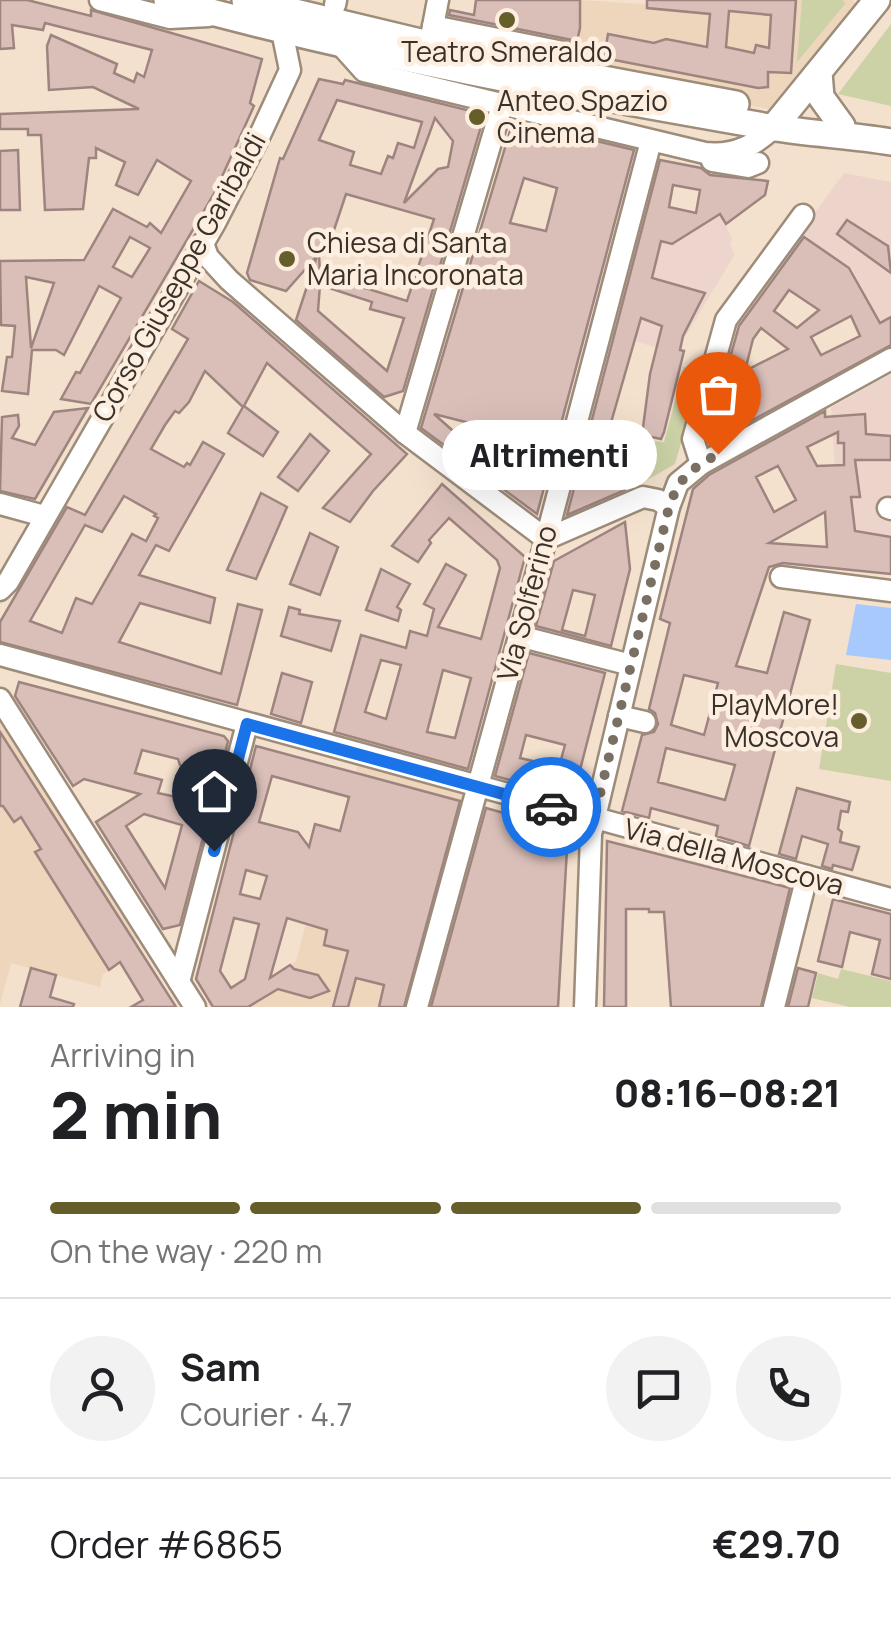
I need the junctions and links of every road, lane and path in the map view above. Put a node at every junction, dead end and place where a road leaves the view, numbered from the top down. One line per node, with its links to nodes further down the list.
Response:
1 (100, 0): 6 (street)
2 (167, 0): 6 (main road)
3 (246, 0): 8 (main road)
4 (438, 0): 8 (street)
5 (865, 5): 12 (main road)
6 (221, 15): 7 (main road)
7 (282, 31): 9 (main road); 22 (street, Corso Giuseppe Garibaldi)
8 (431, 35): 10 (street); 11 (main road)
9 (338, 42): 11 (main road); 14 (street)
10 (573, 54)
11 (462, 61): 13 (main road); 15 (main road)
12 (819, 73): 15 (main road); 16 (main road)
13 (638, 104): 15 (main road); 19 (street)
14 (502, 105): 17 (street); 24 (street)
15 (778, 121): 16 (main road); 19 (street)
16 (852, 131): 18 (main road)
17 (651, 141): 19 (street); 20 (street); 29 (street, Via Solferino)
18 (891, 142)
19 (684, 148)
20 (758, 163)
21 (803, 215): 25 (street)
22 (204, 243): 24 (street); 28 (street, Corso Giuseppe Garibaldi)
23 (891, 359): 25 (street)
24 (405, 433): 29 (street)
25 (701, 464): 27 (street)
26 (0, 504): 28 (street)
27 (669, 507): 29 (street); 35 (street)
28 (44, 516): 31 (street, Corso Giuseppe Garibaldi)
29 (546, 538): 33 (street, Via Solferino)
30 (781, 577): 32 (street)
31 (0, 590)
32 (891, 591)
33 (519, 636): 35 (street); 40 (street, Via Solferino)
34 (0, 655): 39 (street, Via della Moscova)
35 (631, 665): 37 (street)
36 (0, 700): 44 (street)
37 (618, 716): 38 (street); 41 (street)
38 (646, 722)
39 (247, 724): 40 (street, Via della Moscova); 44 (street)
40 (478, 787): 41 (street, Via della Moscova); 46 (street, Via Solferino)
41 (594, 819): 42 (street, Via della Moscova); 47 (street)
42 (806, 876): 43 (street, Via della Moscova); 48 (street)
43 (891, 899)
44 (179, 982): 45 (street)
45 (195, 1007)
46 (417, 1007)
47 (585, 1007)
48 (774, 1007)

